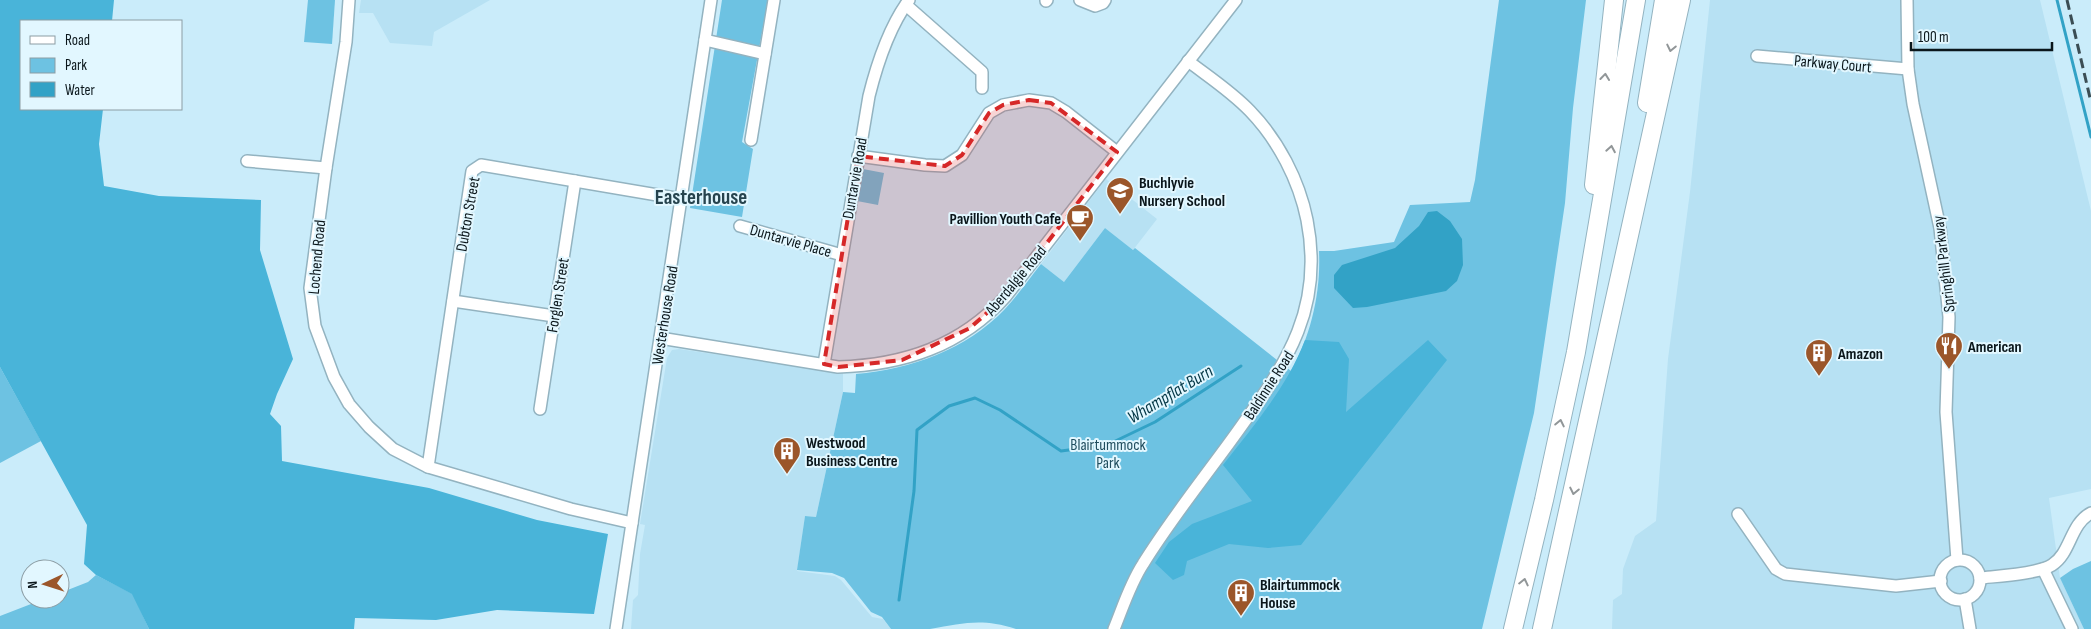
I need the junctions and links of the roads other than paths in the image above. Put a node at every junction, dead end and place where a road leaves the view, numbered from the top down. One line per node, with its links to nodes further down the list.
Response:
1 (349, 0): 23 (street, Lochend Road)
2 (711, 0): 13 (street, Westerhouse Road)
3 (774, 0): 14 (street)
4 (1080, 0): 5 (street)
5 (1105, 0)
6 (1236, 0): 16 (street, Aberdalgie Road)
7 (1614, 0): 31 (highway, one-way to 7)
8 (1636, 0): 31 (highway, one-way to 8)
9 (1664, 0): 32 (highway)
10 (1681, 0): 32 (highway, one-way to 32)
11 (1907, 0): 17 (street, Springhill Parkway)
12 (908, 2): 18 (street); 21 (street, Duntarvie Road)
13 (705, 40): 14 (street); 25 (street, Westerhouse Road)
14 (765, 54): 19 (street)
15 (1757, 56): 17 (street, Parkway Court)
16 (1188, 61): 20 (street, Aberdalgie Road); 45 (street, Baldinnie Road)
17 (1908, 69): 39 (street, Springhill Parkway)
18 (982, 88)
19 (751, 140)
20 (1117, 152): 21 (street); 33 (street, Aberdalgie Road)
21 (858, 156): 27 (street, Duntarvie Road)
22 (247, 161): 23 (street)
23 (326, 168): 35 (street, Lochend Road)
24 (575, 181): 25 (street, Dubton Street); 28 (street, Dubton Street); 29 (street, Forglen Street)
25 (681, 199): 30 (street, Westerhouse Road)
26 (740, 226): 27 (street, Duntarvie Place)
27 (842, 255): 33 (street, Duntarvie Road)
28 (453, 301): 29 (street); 35 (street, Dubton Street)
29 (554, 316): 34 (street, Forglen Street)
30 (660, 338): 33 (street, Aberdalgie Road); 38 (street, Westerhouse Road)
31 (1576, 352): 46 (highway, one-way to 31)
32 (1602, 358): 47 (highway, one-way to 47)
33 (824, 364)
34 (540, 409)
35 (428, 467): 38 (street, Lochend Road)
36 (2091, 513): 40 (street)
37 (1738, 514): 42 (street)
38 (632, 523): 44 (street, Westerhouse Road)
39 (1957, 560): 41 (street); 42 (street)
40 (2043, 569): 41 (street); 49 (street)
41 (1980, 578): 43 (street)
42 (1941, 582): 43 (street)
43 (1965, 599): 48 (street)
44 (616, 629)
45 (1114, 629)
46 (1513, 629)
47 (1542, 629)
48 (1970, 629)
49 (2072, 629)

